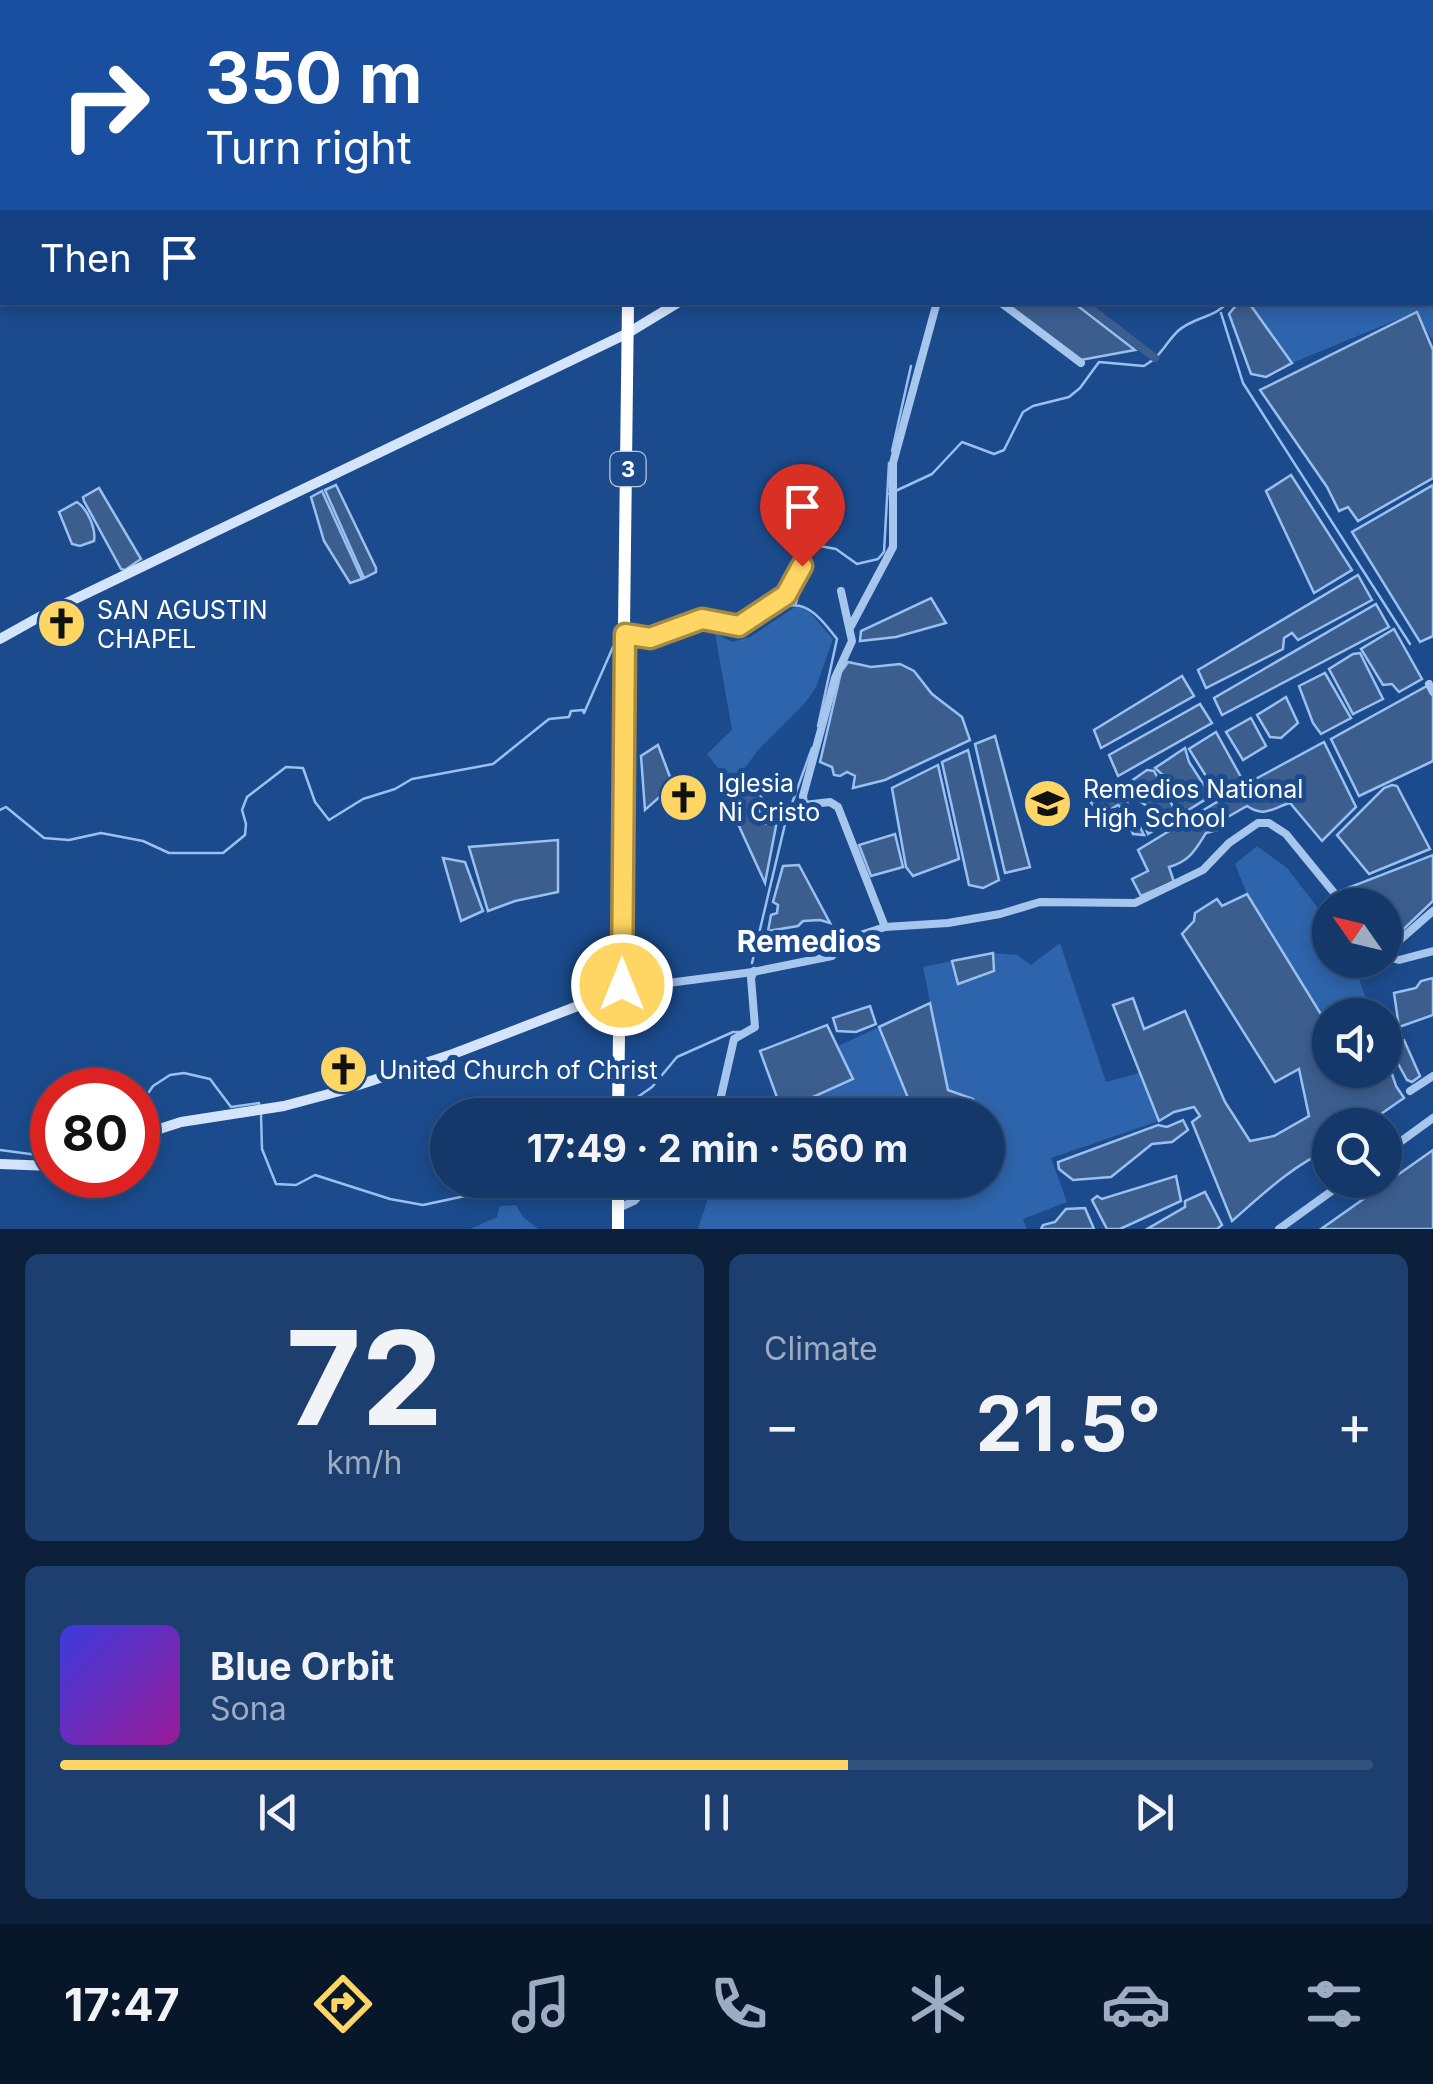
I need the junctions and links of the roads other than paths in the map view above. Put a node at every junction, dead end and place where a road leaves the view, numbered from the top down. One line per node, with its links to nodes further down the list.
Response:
1 (628, 305): 5 (highway, 3)
2 (674, 305): 5 (street)
3 (937, 305): 9 (street)
4 (1004, 305): 6 (street)
5 (628, 333): 10 (highway, 3); 11 (street)
6 (1081, 363)
7 (806, 541): 10 (street)
8 (841, 590): 9 (street)
9 (850, 626): 14 (street)
10 (625, 634): 19 (highway, 3)
11 (0, 638)
12 (1330, 888): 14 (street)
13 (1433, 911): 15 (street)
14 (885, 927): 18 (street)
15 (1402, 939)
16 (1433, 951): 17 (street)
17 (1402, 959)
18 (754, 971): 19 (street); 23 (street)
19 (622, 989): 22 (highway, 3); 25 (street)
20 (1433, 1076): 21 (street)
21 (1410, 1091)
22 (618, 1098)
23 (721, 1098)
24 (1433, 1118): 26 (street)
25 (160, 1129)
26 (1402, 1141)
27 (0, 1164): 28 (street)
28 (30, 1165)
29 (618, 1198): 32 (highway)
30 (637, 1198): 32 (street)
31 (1322, 1198): 34 (street)
32 (618, 1209): 33 (highway)
33 (618, 1229)
34 (1280, 1229)

